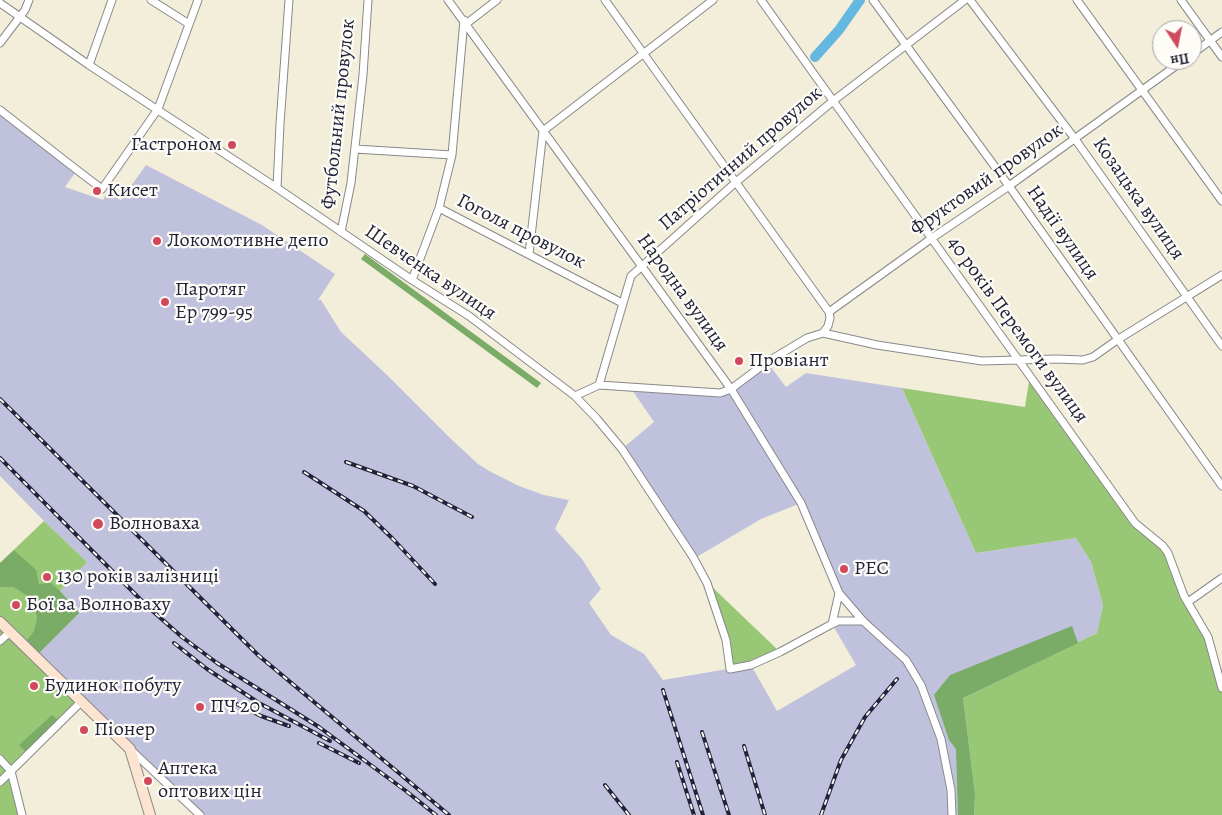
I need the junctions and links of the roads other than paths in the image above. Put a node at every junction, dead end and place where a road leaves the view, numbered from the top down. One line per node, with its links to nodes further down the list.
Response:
1 (29, 0): 18 (street)
2 (112, 0): 28 (street)
3 (151, 0): 20 (street)
4 (198, 0): 20 (street)
5 (289, 0): 40 (street)
6 (368, 0): 36 (street, Футбольний провулок)
7 (448, 0): 19 (street, Народна вулиця)
8 (497, 0): 19 (street)
9 (605, 0): 26 (street)
10 (713, 0): 26 (street)
11 (761, 0): 31 (street, 40 років Перемоги вулиця)
12 (873, 0): 24 (street, Надії вулиця)
13 (965, 0): 24 (street, Патріотичний провулок)
14 (970, 0): 35 (street, Козацька вулиця)
15 (1077, 0): 30 (street)
16 (1181, 0): 22 (street)
17 (0, 3): 18 (street, Шевченка вулиця)
18 (20, 16): 23 (street); 28 (street, Шевченка вулиця)
19 (465, 22): 34 (street, Народна вулиця); 37 (street, Гоголя провулок)
20 (189, 24): 32 (street)
21 (1222, 32): 22 (street)
22 (1210, 41): 25 (street); 27 (street)
23 (0, 42)
24 (906, 47): 31 (street, Патріотичний провулок); 39 (street, Надії вулиця)
25 (1202, 47)
26 (643, 53): 34 (street); 38 (street)
27 (1222, 57)
28 (89, 65): 32 (street, Шевченка вулиця)
29 (1170, 70): 30 (street, Фруктовий провулок)
30 (1142, 90): 35 (street, Фруктовий провулок); 41 (street)
31 (833, 101): 38 (street, Патріотичний провулок); 44 (street, 40 років Перемоги вулиця)
32 (158, 109): 33 (street); 40 (street, Шевченка вулиця)
33 (0, 110)
34 (543, 131): 45 (street); 46 (street, Народна вулиця)
35 (1075, 138): 39 (street, Фруктовий провулок); 49 (street, Козацька вулиця)
36 (355, 149): 37 (street); 43 (street, Футбольний провулок)
37 (452, 155): 42 (street, Гоголя провулок)
38 (735, 183): 46 (street, Патріотичний провулок); 51 (street)
39 (1009, 186): 44 (street, Фруктовий провулок); 53 (street, Надії вулиця)
40 (277, 188): 43 (street, Шевченка вулиця)
41 (1222, 202)
42 (439, 208): 45 (street, Гоголя провулок); 48 (street)
43 (341, 232): 48 (street, Шевченка вулиця)
44 (932, 238): 51 (street, Фруктовий провулок); 55 (street, 40 років Перемоги вулиця)
45 (529, 254): 50 (street, Гоголя провулок)
46 (642, 266): 50 (street, Патріотичний провулок); 57 (street, Народна вулиця)
47 (1222, 276): 49 (street)
48 (412, 280): 58 (street, Шевченка вулиця)
49 (1187, 297): 53 (street); 54 (street, Козацька вулиця)
50 (622, 303): 56 (street, Патріотичний провулок)
51 (829, 312): 52 (street)
52 (823, 333): 55 (street); 57 (street)
53 (1117, 340): 55 (street); 59 (street, Надії вулиця)
54 (1222, 346)
55 (1020, 361): 62 (street, 40 років Перемоги вулиця)
56 (599, 385): 57 (street); 58 (street)
57 (731, 388): 61 (street, Народна вулиця)
58 (575, 396): 65 (street, Шевченка вулиця)
59 (1222, 486)
60 (1222, 578): 62 (street)
61 (840, 593): 63 (street, Народна вулиця); 65 (street)
62 (1188, 602): 68 (street, 40 років Перемоги вулиця)
63 (863, 621): 65 (street); 77 (street, Народна вулиця)
64 (0, 622): 66 (main road)
65 (832, 624)
66 (10, 632): 67 (street); 69 (main road)
67 (0, 641)
68 (1222, 688)
69 (81, 702): 70 (main road); 72 (street)
70 (130, 750): 75 (main road); 76 (street)
71 (0, 759): 72 (street)
72 (11, 771): 73 (street); 74 (street)
73 (0, 782)
74 (22, 815)
75 (150, 815)
76 (200, 815)
77 (952, 815)

